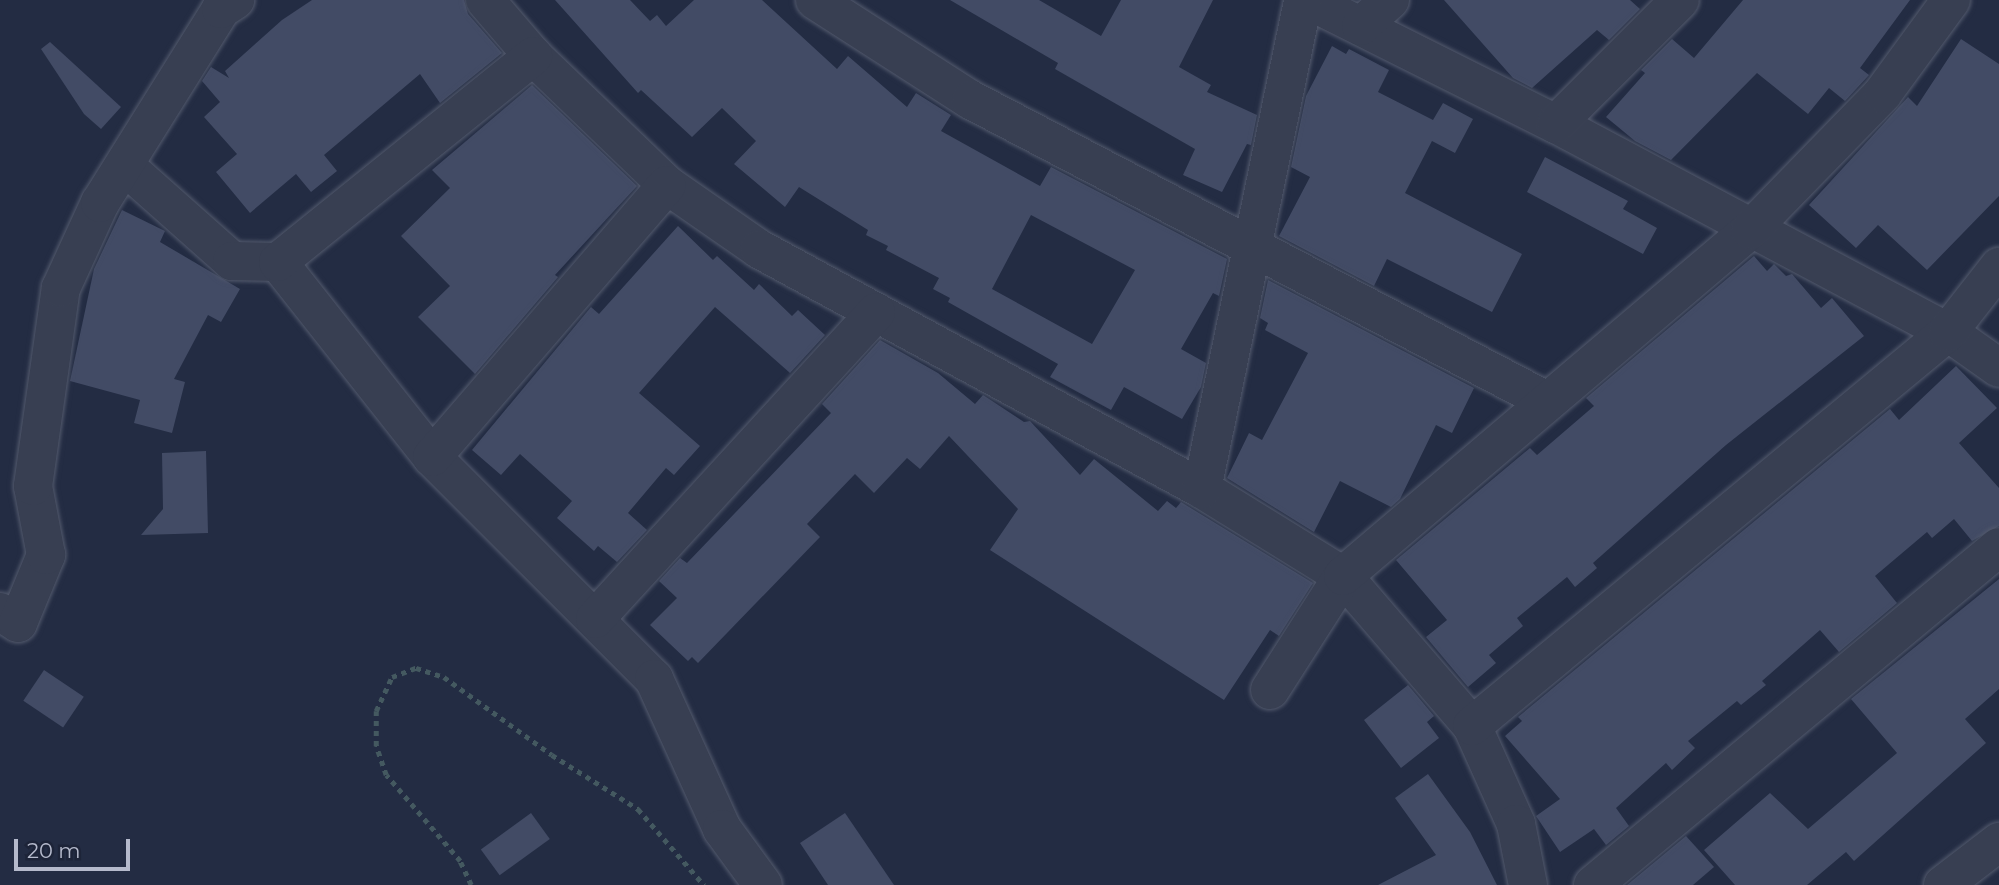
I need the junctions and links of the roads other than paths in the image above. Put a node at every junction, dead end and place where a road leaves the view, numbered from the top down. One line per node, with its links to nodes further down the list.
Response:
1 (234, 0): 11 (street)
2 (485, 0): 9 (street)
3 (815, 0): 14 (street)
4 (1306, 0): 8 (street); 14 (street)
5 (1390, 0): 8 (street)
6 (1680, 0): 10 (street)
7 (1951, 0): 13 (street)
8 (1361, 26): 10 (street)
9 (533, 56): 12 (street); 15 (street)
10 (1556, 124): 13 (street)
11 (125, 166): 15 (street); 25 (street)
12 (667, 185): 17 (street); 21 (street)
13 (1750, 230): 18 (street); 20 (street)
14 (1251, 248): 20 (street); 22 (street)
15 (278, 262): 21 (street)
16 (1999, 267): 18 (street)
17 (876, 312): 22 (street); 26 (street)
18 (1948, 331): 19 (street); 28 (street)
19 (1999, 368)
20 (1547, 401): 24 (street)
21 (432, 457): 26 (street)
22 (1202, 489): 24 (street)
23 (1999, 547): 32 (street)
24 (1343, 576): 27 (street); 28 (street)
25 (0, 612)
26 (595, 620): 30 (street)
27 (1270, 690)
28 (1472, 726): 31 (street)
29 (1999, 842): 33 (street)
30 (763, 885)
31 (1528, 885)
32 (1593, 885)
33 (1943, 885)

